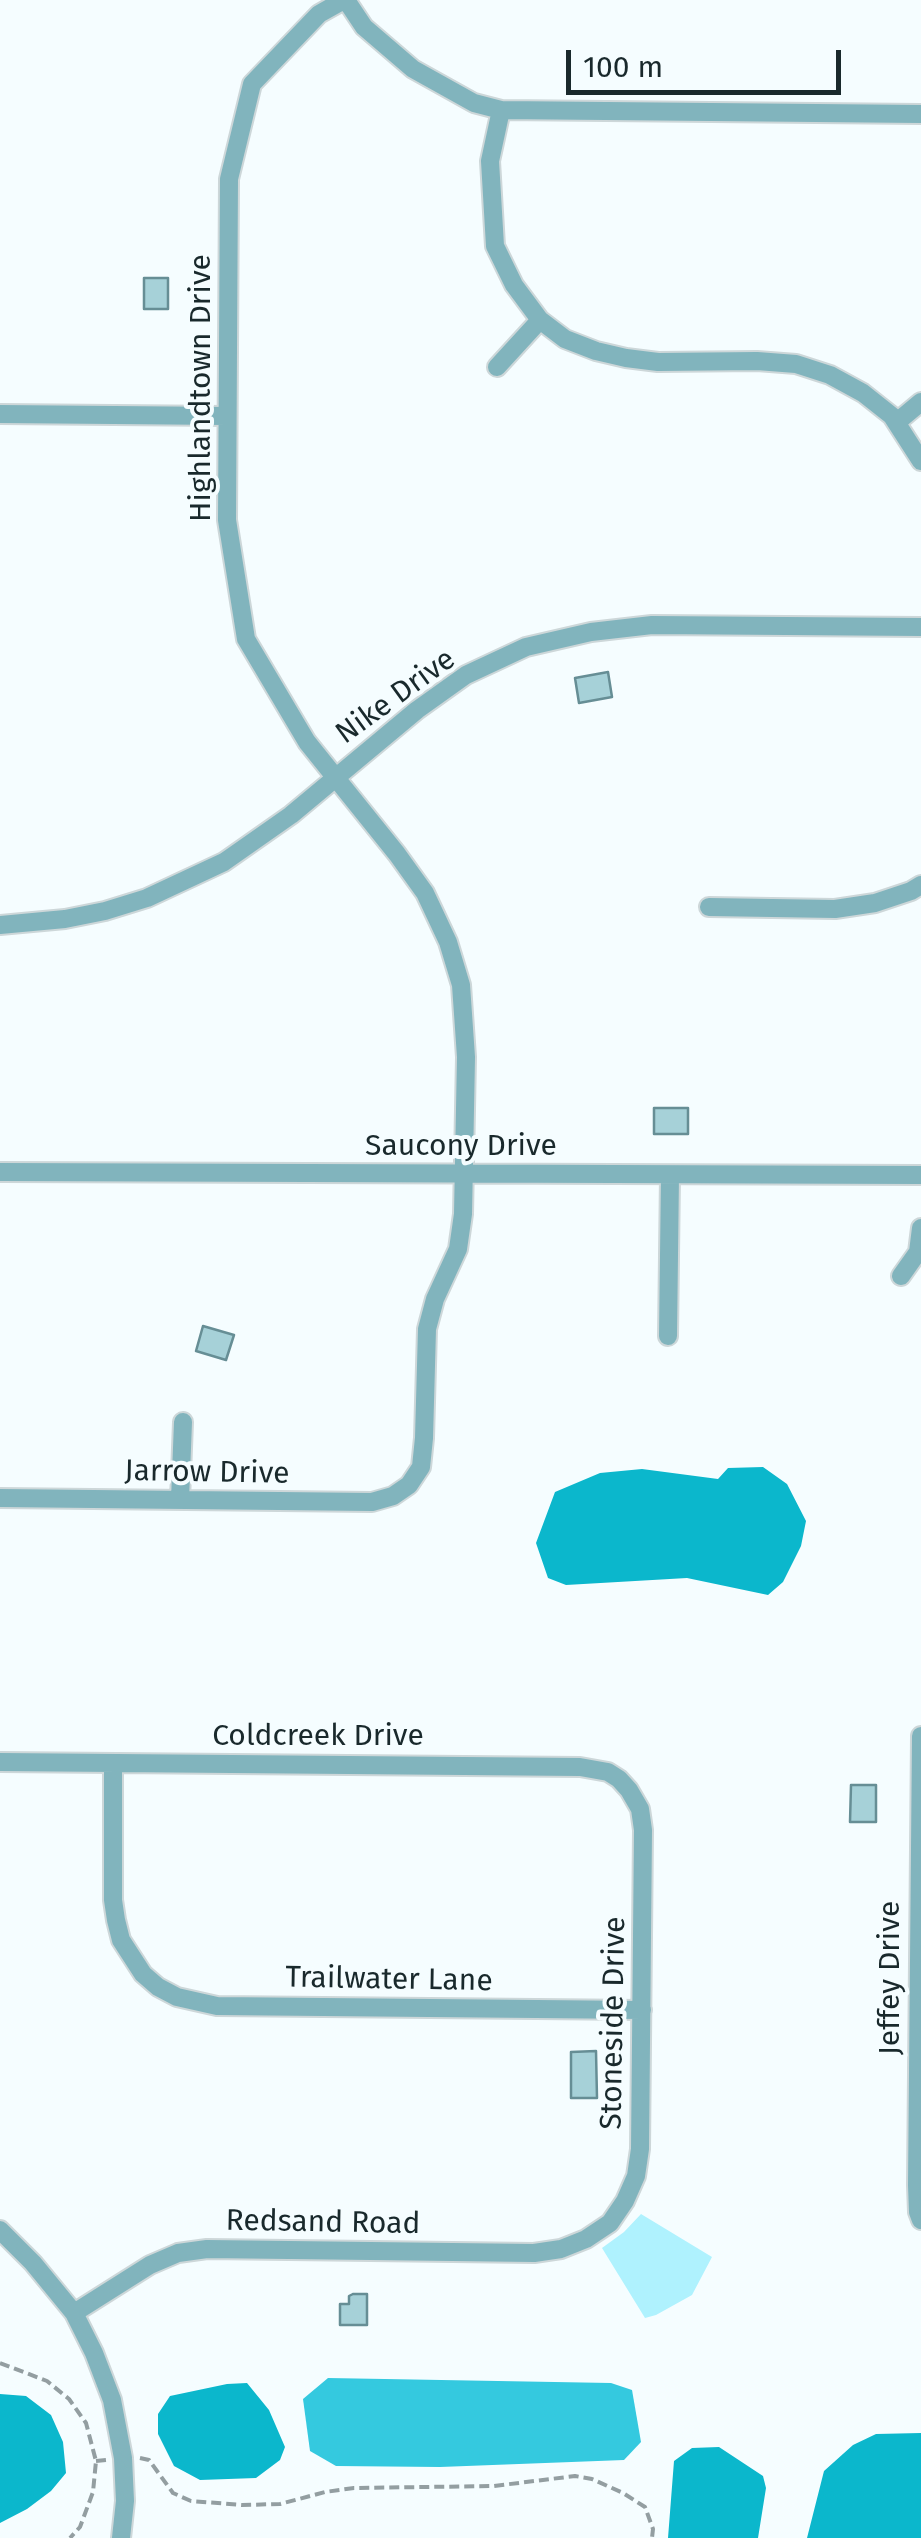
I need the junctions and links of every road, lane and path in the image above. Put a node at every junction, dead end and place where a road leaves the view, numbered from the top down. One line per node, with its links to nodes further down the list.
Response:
1 (345, 0): 2 (street); 8 (street, Highlandtown Drive)
2 (501, 110): 3 (street); 4 (street)
3 (921, 114)
4 (540, 320): 5 (street); 9 (street)
5 (497, 367)
6 (921, 402): 9 (street)
7 (0, 414): 8 (street)
8 (228, 416): 12 (street, Highlandtown Drive)
9 (897, 422): 10 (street)
10 (921, 461)
11 (921, 627): 12 (street, Nike Drive)
12 (335, 777): 15 (street, Nike Drive); 17 (street, Highlandtown Drive)
13 (921, 885): 14 (street)
14 (708, 908)
15 (0, 925)
16 (0, 1172): 17 (street, Saucony Drive)
17 (464, 1174): 18 (street, Saucony Drive); 24 (street, Highlandtown Drive)
18 (670, 1175): 19 (street, Saucony Drive); 22 (street)
19 (921, 1175)
20 (921, 1228): 21 (street)
21 (900, 1276)
22 (668, 1336)
23 (183, 1422): 26 (street)
24 (409, 1485): 26 (street, Jarrow Drive)
25 (0, 1498): 26 (street, Jarrow Drive)
26 (180, 1500)
27 (921, 1736): 32 (street, Jeffey Drive)
28 (0, 1762): 29 (street, Coldcreek Drive)
29 (114, 1763): 30 (street, Coldcreek Drive); 31 (street, Trailwater Lane)
30 (630, 1790): 31 (street, Stoneside Drive)
31 (642, 2010): 34 (street, Stoneside Drive)
32 (921, 2220)
33 (0, 2230): 35 (street)
34 (586, 2239): 35 (street, Redsand Road)
35 (74, 2314): 37 (street)
36 (0, 2363): 38 (path)
37 (123, 2458): 38 (path); 40 (street); 41 (path)
38 (96, 2460): 39 (path)
39 (70, 2538)
40 (120, 2538)
41 (652, 2538)

